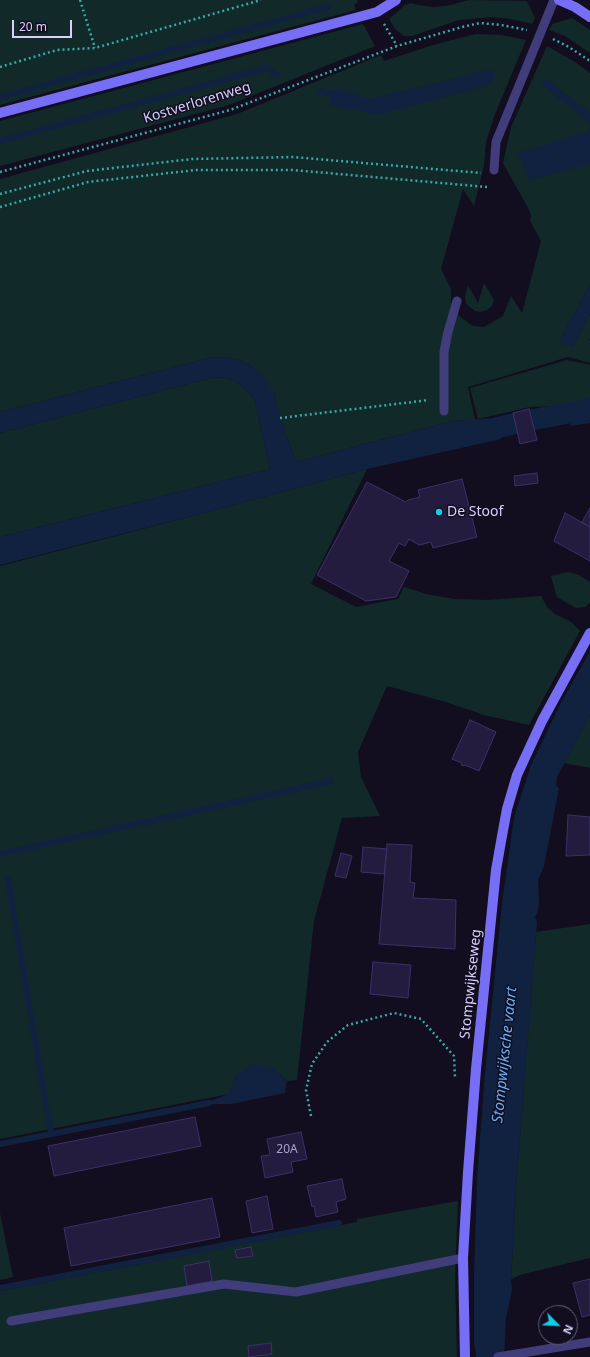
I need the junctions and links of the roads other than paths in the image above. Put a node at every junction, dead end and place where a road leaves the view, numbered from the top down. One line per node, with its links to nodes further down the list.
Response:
1 (396, 0): 5 (street)
2 (554, 0): 6 (lane)
3 (559, 0): 4 (street)
4 (590, 17)
5 (0, 113)
6 (494, 170)
7 (457, 301): 8 (lane)
8 (444, 411)
9 (590, 633): 10 (street, Stompwijkseweg)
10 (463, 1258): 11 (lane); 13 (street, Stompwijkseweg)
11 (11, 1322)
12 (590, 1342): 14 (lane)
13 (465, 1357)
14 (501, 1357)

